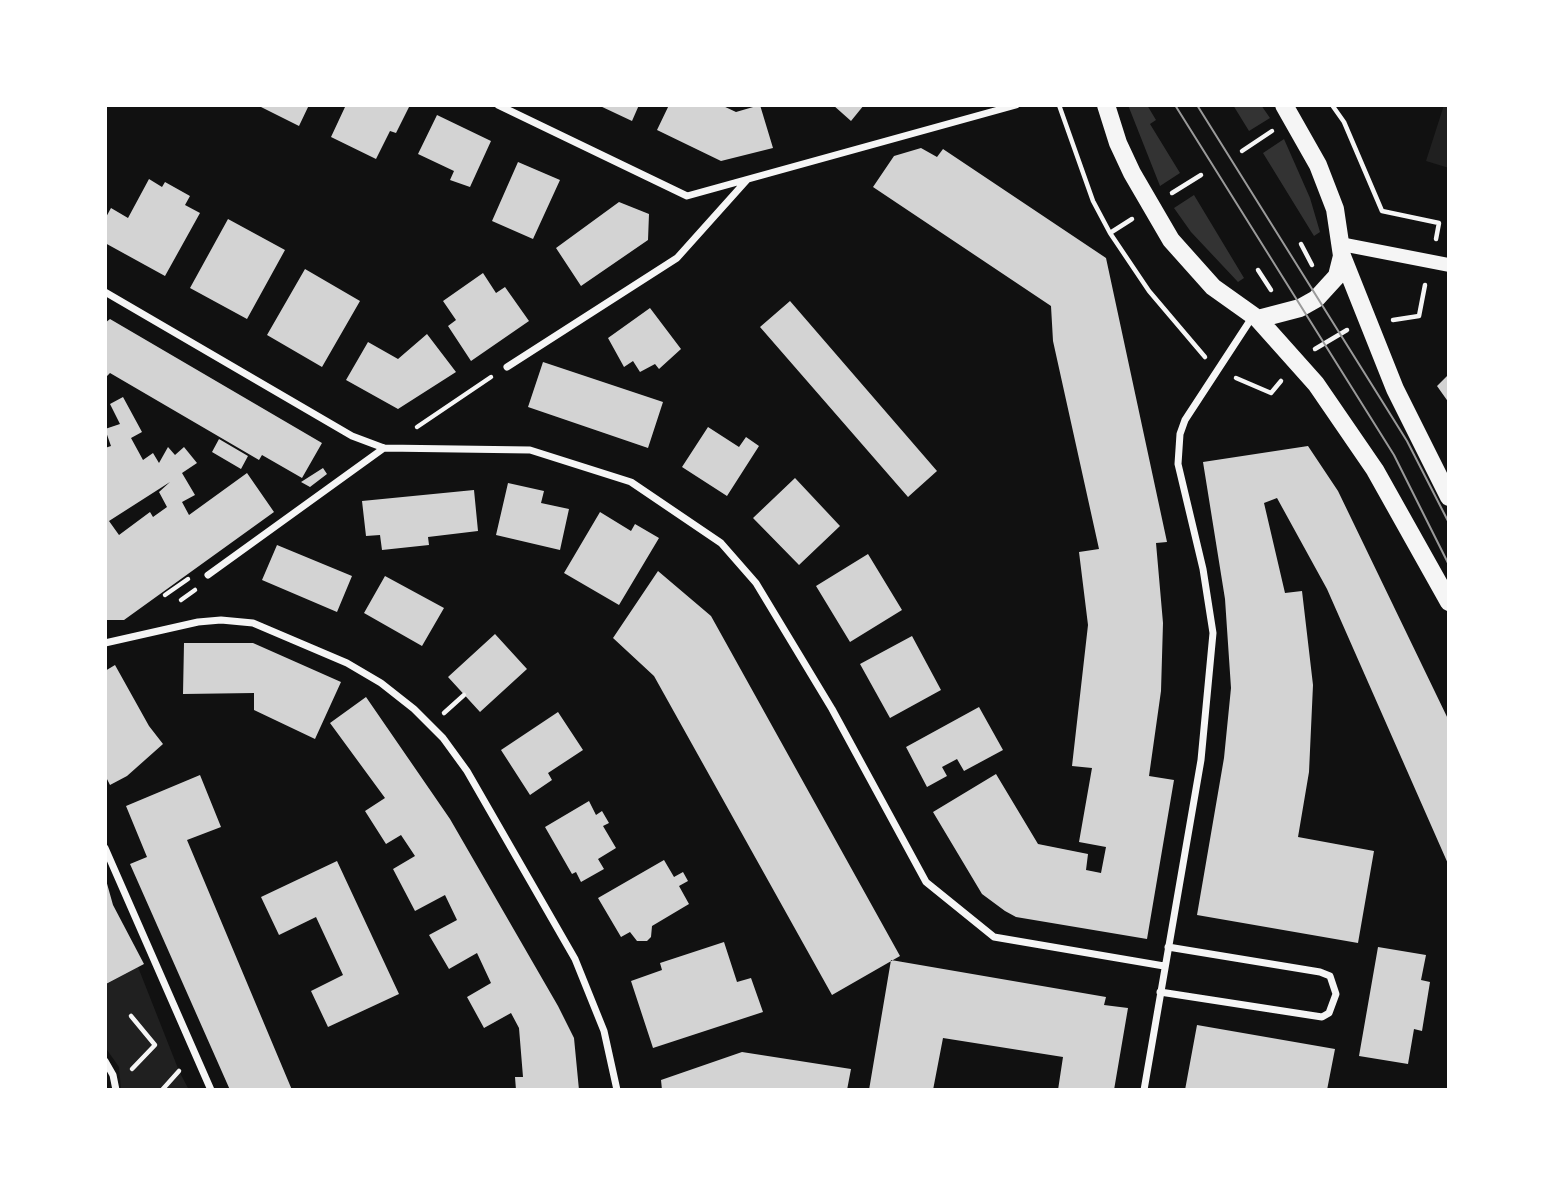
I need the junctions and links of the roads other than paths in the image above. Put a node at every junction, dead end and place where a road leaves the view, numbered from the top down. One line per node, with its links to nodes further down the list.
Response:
1 (498, 105): 5 (street)
2 (1016, 105): 5 (street)
3 (1106, 105): 9 (main road)
4 (1284, 105): 6 (main road)
5 (746, 181): 10 (street)
6 (1341, 250): 7 (main road); 9 (main road); 12 (main road)
7 (1449, 265)
8 (107, 293): 11 (street)
9 (1256, 317): 14 (main road); 17 (street)
10 (507, 367)
11 (384, 448): 13 (street); 18 (street)
12 (1449, 497)
13 (208, 575)
14 (1449, 602)
15 (105, 643): 23 (street)
16 (105, 848): 21 (street)
17 (1168, 947): 18 (street); 19 (street)
18 (1164, 966): 19 (street)
19 (1160, 992): 24 (street)
20 (105, 1061): 22 (street)
21 (210, 1087)
22 (116, 1090)
23 (617, 1090)
24 (1144, 1090)

